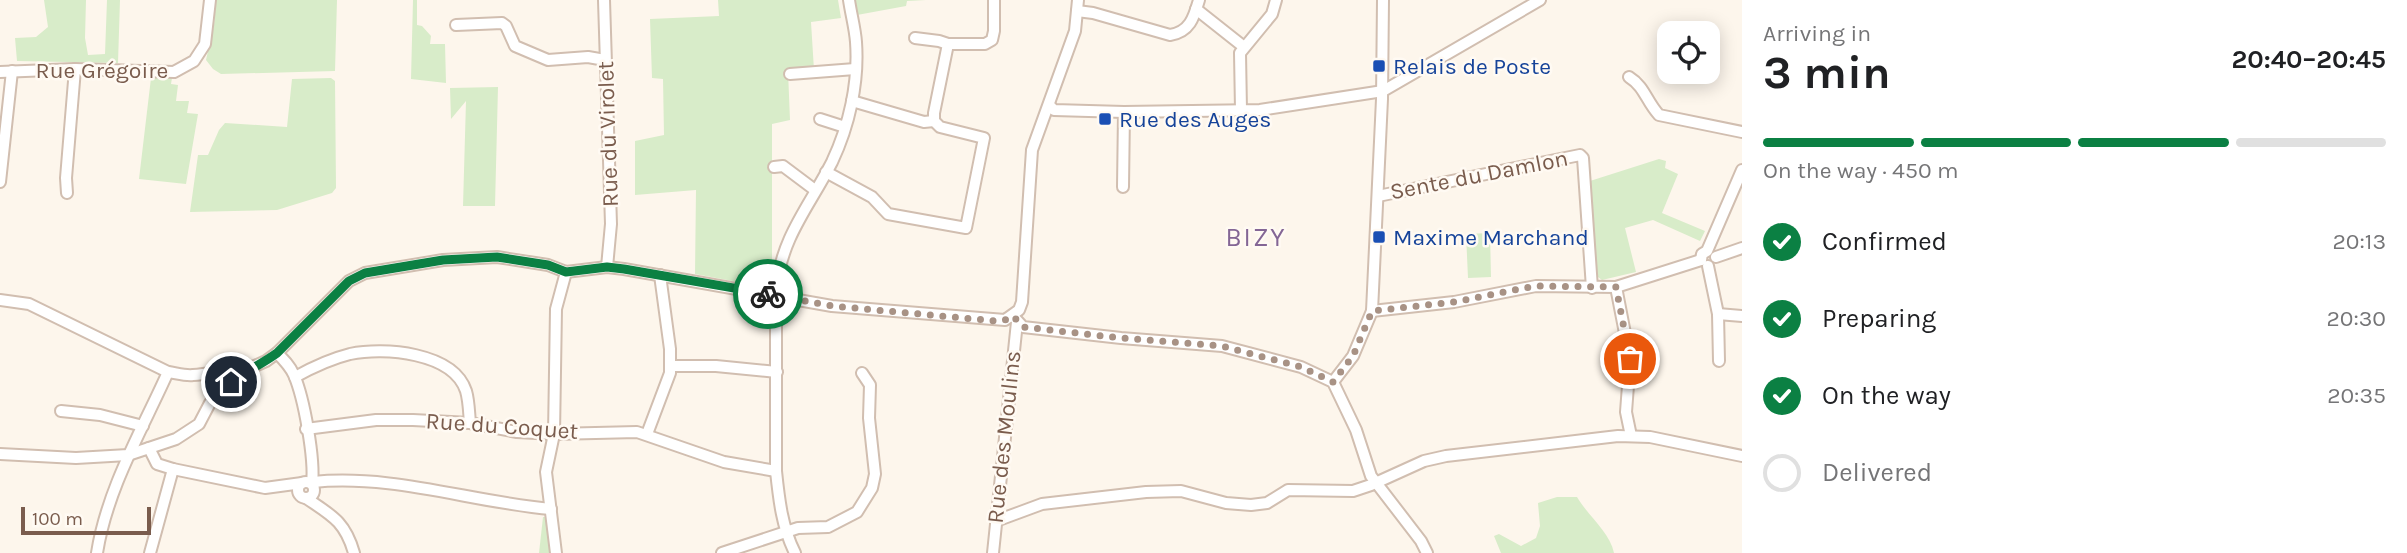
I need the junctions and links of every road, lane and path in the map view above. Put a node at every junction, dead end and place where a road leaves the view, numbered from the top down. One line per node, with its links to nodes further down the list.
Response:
1 (210, 0): 15 (street, Rue Grégoire)
2 (604, 0): 14 (street, Rue du Virolet)
3 (849, 0): 16 (street)
4 (994, 0): 12 (street)
5 (1276, 0): 13 (street)
6 (1383, 0): 20 (street)
7 (1540, 0): 20 (street)
8 (1077, 5): 9 (street); 22 (street, Rue des Moulins)
9 (1198, 5): 13 (street)
10 (456, 25): 14 (street)
11 (915, 38): 12 (street)
12 (948, 44): 26 (street)
13 (1244, 47): 23 (street)
14 (605, 60): 39 (street, Rue du Virolet)
15 (75, 69): 17 (street, Rue Grégoire); 35 (street)
16 (855, 69): 18 (street); 21 (street)
17 (6, 71): 32 (street, Rue Grégoire)
18 (790, 74)
19 (1629, 77): 28 (street)
20 (1383, 91): 23 (street); 36 (street)
21 (852, 101): 26 (street); 27 (street)
22 (1049, 105): 24 (street); 49 (street, Rue des Moulins)
23 (1241, 110): 24 (street)
24 (1124, 112): 33 (street)
25 (820, 119): 27 (street)
26 (934, 121): 31 (street)
27 (845, 127): 31 (street)
28 (1742, 132)
29 (774, 167): 34 (street)
30 (1742, 170): 38 (street)
31 (826, 172): 34 (street)
32 (0, 182)
33 (1123, 187)
34 (815, 190): 44 (street)
35 (67, 193)
36 (1378, 196): 43 (street, Sente du Damlon); 46 (street)
37 (1742, 248): 38 (street)
38 (1708, 259): 42 (street); 47 (street)
39 (607, 267): 40 (street); 41 (street)
40 (566, 272): 50 (street); 63 (street)
41 (660, 275): 44 (street); 52 (street)
42 (1616, 287): 43 (street); 65 (street)
43 (1592, 288): 46 (street)
44 (777, 296): 49 (street); 54 (street)
45 (0, 300): 53 (street)
46 (1372, 311): 58 (street)
47 (1717, 314): 48 (street); 51 (street)
48 (1742, 316)
49 (1015, 319): 58 (street); 75 (street, Rue des Moulins)
50 (277, 353): 56 (street); 57 (street)
51 (1719, 361)
52 (670, 366): 54 (street); 64 (street)
53 (168, 372): 57 (street); 61 (street)
54 (777, 372): 71 (street)
55 (862, 373): 76 (street)
56 (295, 377): 60 (street); 62 (street)
57 (233, 380): 66 (street)
58 (1333, 382): 72 (street)
59 (61, 411): 61 (street)
60 (471, 423): 62 (street, Rue du Coquet); 63 (street, Rue du Coquet)
61 (142, 426): 68 (street)
62 (306, 429): 73 (street)
63 (554, 434): 64 (street, Rue du Coquet); 74 (street)
64 (648, 434): 71 (street, Rue du Coquet)
65 (1631, 436): 69 (street); 72 (street)
66 (149, 449): 68 (street); 70 (street)
67 (0, 454): 68 (street)
68 (128, 455): 77 (street)
69 (1742, 456)
70 (173, 469): 73 (street); 78 (street)
71 (776, 471): 76 (street)
72 (1376, 483): 75 (street); 84 (street)
73 (309, 491): 74 (street); 79 (street)
74 (551, 509): 80 (street)
75 (996, 521): 83 (street, Rue des Moulins)
76 (785, 533): 81 (street); 82 (street)
77 (97, 553)
78 (150, 553)
79 (354, 553)
80 (556, 553)
81 (722, 553)
82 (795, 553)
83 (993, 553)
84 (1426, 553)

